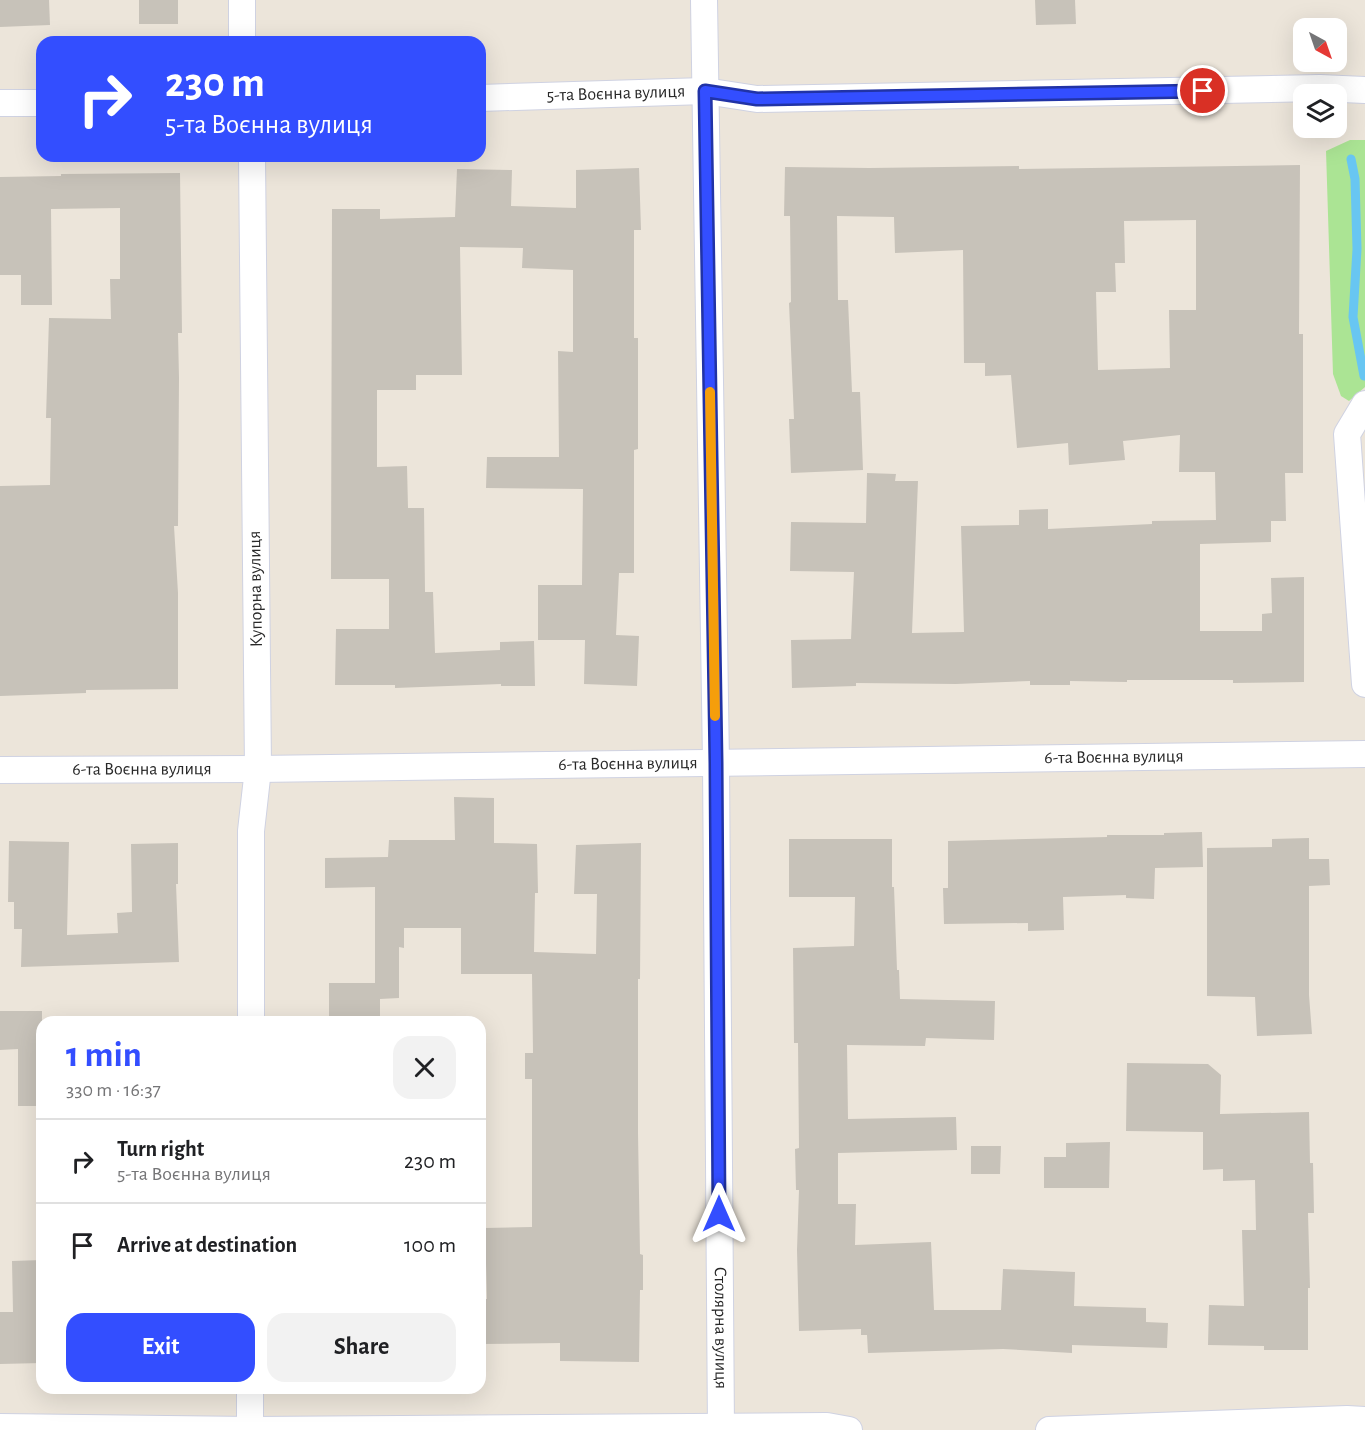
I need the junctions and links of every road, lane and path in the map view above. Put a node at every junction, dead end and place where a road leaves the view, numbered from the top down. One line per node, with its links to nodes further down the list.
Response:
1 (242, 0): 3 (street)
2 (704, 0): 5 (street, Столярна вулиця)
3 (242, 36)
4 (1365, 90): 5 (street, 5-та Воєнна вулиця)
5 (705, 91): 6 (street, 5-та Воєнна вулиця); 13 (street, Столярна вулиця)
6 (486, 98)
7 (0, 103): 8 (street)
8 (36, 103)
9 (252, 162): 14 (street, Купорна вулиця)
10 (1365, 404): 11 (street)
11 (1365, 684)
12 (1365, 754): 13 (street, 6-та Воєнна вулиця)
13 (716, 763): 14 (street, 6-та Воєнна вулиця); 20 (street, Столярна вулиця)
14 (258, 769): 15 (street, 6-та Воєнна вулиця); 16 (street, Купорна вулиця)
15 (0, 770)
16 (251, 1016)
17 (250, 1394): 21 (street)
18 (1365, 1420): 23 (street)
19 (0, 1428): 21 (street)
20 (721, 1429): 21 (street); 22 (street)
21 (250, 1430)
22 (849, 1430)
23 (1049, 1430)

